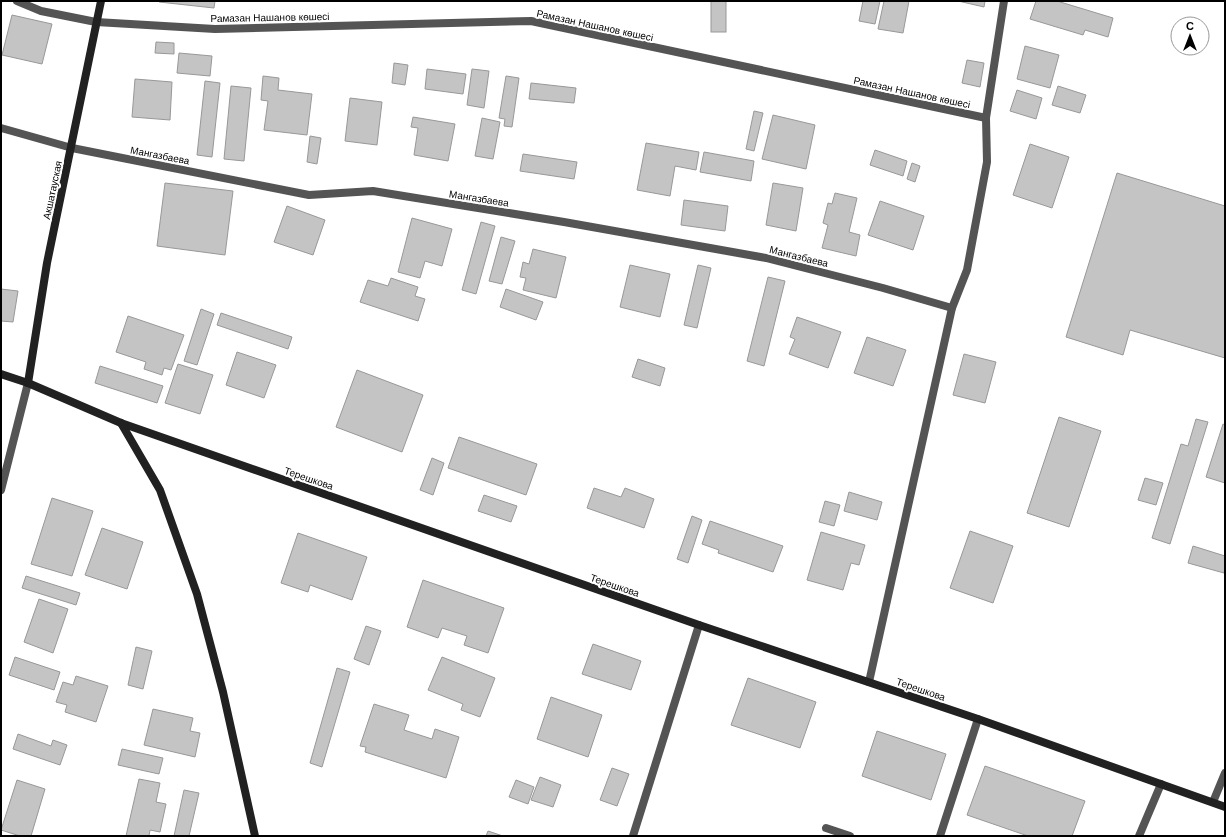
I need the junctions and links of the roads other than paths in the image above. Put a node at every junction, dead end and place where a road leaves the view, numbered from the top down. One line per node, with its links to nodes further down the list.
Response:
1 (17, 1): 4 (street, Рамазан Нашанов көшесі)
2 (100, 1): 4 (street, Акшатауская)
3 (1004, 1): 5 (street)
4 (96, 22): 5 (street, Рамазан Нашанов көшесі); 7 (street, Акшатауская)
5 (986, 118): 8 (street)
6 (1, 128): 7 (street, Мангазбаева)
7 (72, 148): 8 (street, Мангазбаева); 10 (street, Акшатауская)
8 (952, 308): 14 (street)
9 (1, 374): 10 (street, Терешкова)
10 (28, 383): 11 (street, Терешкова); 12 (street)
11 (121, 423): 13 (street, Терешкова); 21 (street)
12 (1, 490)
13 (699, 625): 14 (street, Терешкова); 22 (street)
14 (869, 682): 15 (street, Терешкова)
15 (978, 719): 17 (street, Терешкова); 24 (street)
16 (1225, 773): 18 (street)
17 (1161, 784): 18 (street, Терешкова); 25 (street)
18 (1213, 802): 19 (street, Терешкова)
19 (1225, 807)
20 (826, 828): 23 (street)
21 (255, 836)
22 (633, 836)
23 (850, 836)
24 (940, 836)
25 (1139, 836)

